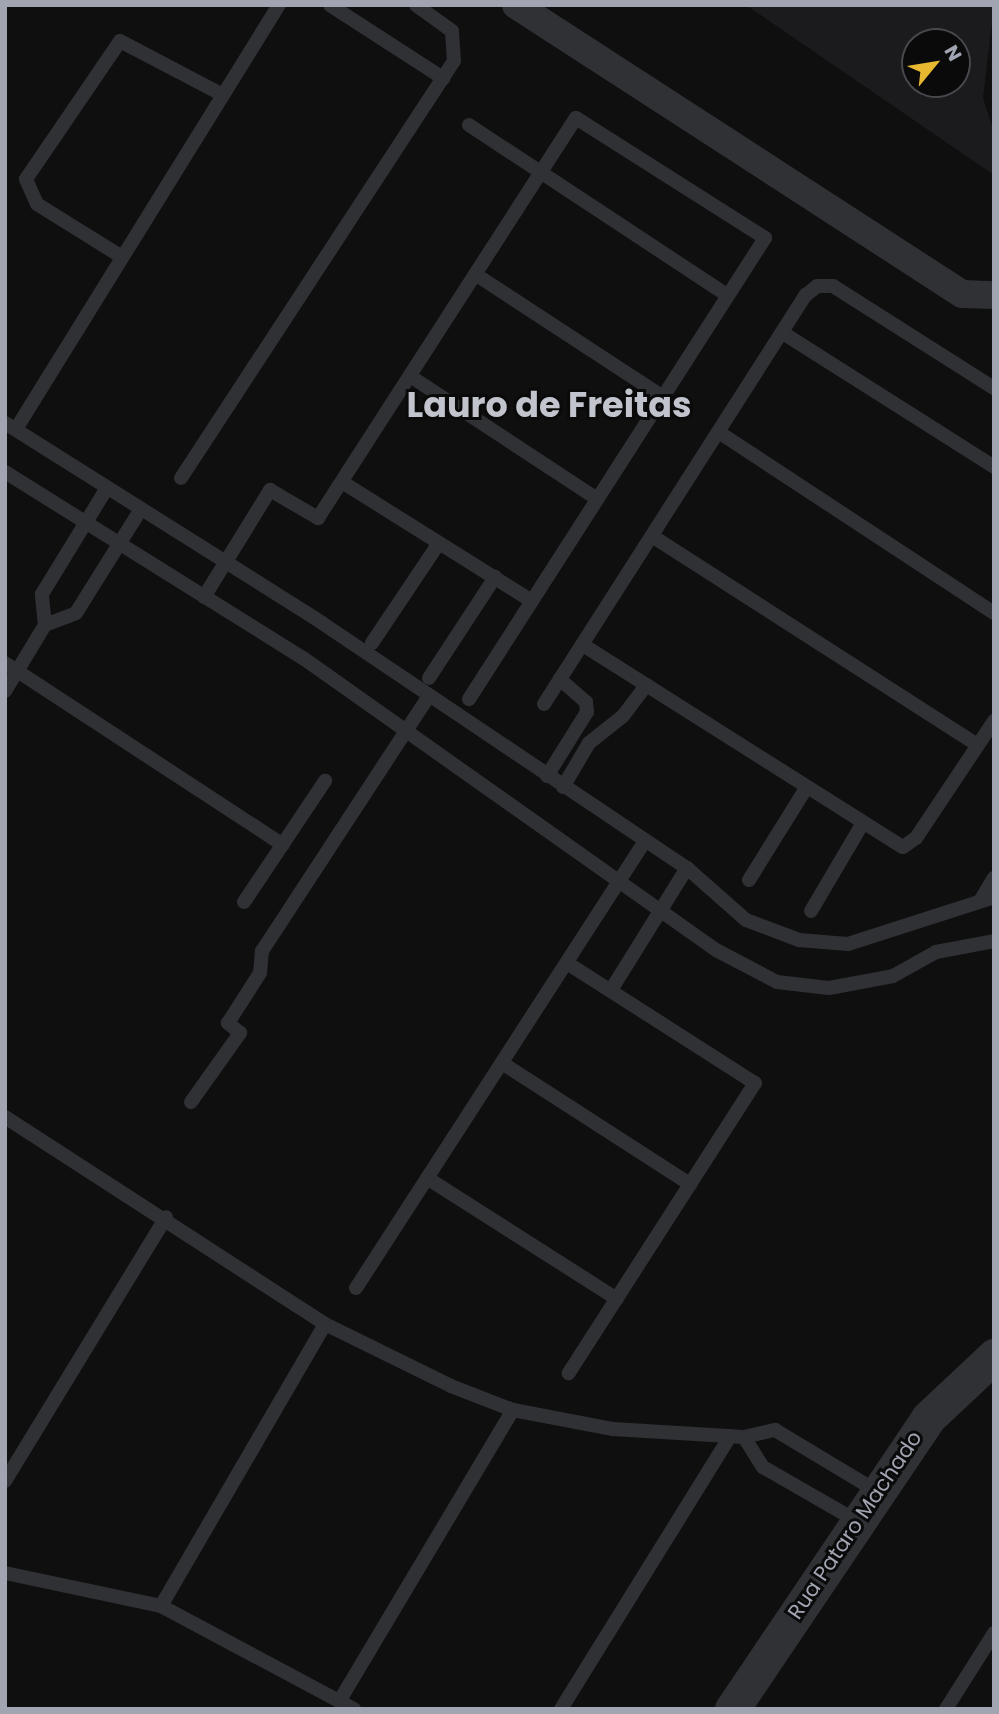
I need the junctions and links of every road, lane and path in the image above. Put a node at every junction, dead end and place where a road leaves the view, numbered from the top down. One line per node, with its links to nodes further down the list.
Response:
1 (279, 5): 6 (lane)
2 (330, 5): 5 (lane)
3 (416, 5): 5 (lane)
4 (516, 5): 11 (street)
5 (443, 78): 21 (lane)
6 (223, 95): 9 (lane); 9 (lane)
7 (469, 125): 8 (lane)
8 (541, 173): 10 (lane); 12 (lane); 12 (lane)
9 (122, 257): 17 (lane)
10 (475, 274): 14 (lane); 16 (lane)
11 (994, 295)
12 (728, 296): 16 (lane)
13 (783, 333): 15 (lane); 18 (lane); 19 (lane)
14 (410, 376): 22 (lane); 24 (lane)
15 (994, 388)
16 (663, 397): 24 (lane)
17 (10, 426): 23 (lane)
18 (720, 433): 27 (lane); 34 (lane)
19 (994, 467)
20 (5, 471): 26 (lane)
21 (181, 478)
22 (342, 482): 28 (lane); 30 (lane)
23 (107, 488): 25 (lane); 26 (lane)
24 (597, 499): 33 (lane)
25 (141, 509): 29 (lane); 30 (lane)
26 (86, 522): 29 (lane); 35 (lane)
27 (652, 536): 37 (lane); 48 (lane)
28 (439, 543): 31 (lane); 36 (lane)
29 (120, 544): 32 (lane); 35 (lane)
30 (225, 562): 32 (lane); 43 (lane)
31 (495, 577): 33 (lane); 39 (lane)
32 (204, 597): 47 (lane)
33 (532, 601): 44 (lane)
34 (994, 613)
35 (45, 625): 38 (lane)
36 (372, 643)
37 (583, 645): 40 (lane); 41 (lane)
38 (11, 667): 42 (lane); 55 (lane)
39 (429, 678)
40 (560, 679): 45 (lane); 49 (lane)
41 (646, 685): 51 (lane); 52 (lane)
42 (5, 691)
43 (429, 696): 47 (lane); 49 (lane)
44 (469, 699)
45 (544, 704)
46 (994, 721): 48 (lane)
47 (406, 730): 58 (lane); 68 (lane)
48 (978, 745): 53 (lane)
49 (547, 776): 51 (lane)
50 (325, 781): 55 (lane)
51 (563, 787): 54 (lane)
52 (805, 790): 53 (lane); 59 (lane)
53 (861, 826): 63 (lane)
54 (645, 841): 56 (lane); 58 (lane)
55 (283, 845): 61 (lane)
56 (687, 868): 60 (lane); 62 (lane)
57 (994, 878): 60 (lane)
58 (620, 880): 62 (lane); 65 (lane)
59 (750, 880)
60 (987, 899)
61 (244, 902)
62 (660, 910): 64 (lane); 66 (lane)
63 (811, 911)
64 (994, 941)
65 (567, 963): 66 (lane); 67 (lane)
66 (611, 990): 71 (lane)
67 (502, 1063): 70 (lane); 71 (lane)
68 (191, 1102)
69 (5, 1117): 72 (lane)
70 (427, 1178): 73 (lane); 74 (lane)
71 (691, 1184): 74 (lane)
72 (166, 1217): 75 (lane); 80 (lane)
73 (356, 1288)
74 (617, 1298): 77 (lane)
75 (325, 1324): 78 (lane); 84 (lane)
76 (994, 1356): 81 (street, Rua Pataro Machado)
77 (569, 1373)
78 (513, 1410): 79 (lane); 86 (lane)
79 (737, 1436): 81 (lane); 82 (lane); 88 (lane)
80 (5, 1481)
81 (875, 1490): 82 (street, Rua Pataro Machado)
82 (855, 1520): 89 (street, Rua Pataro Machado)
83 (5, 1573): 84 (lane)
84 (161, 1605): 86 (lane)
85 (994, 1633): 90 (lane)
86 (340, 1700): 87 (lane)
87 (354, 1709)
88 (561, 1709)
89 (732, 1709)
90 (946, 1709)

